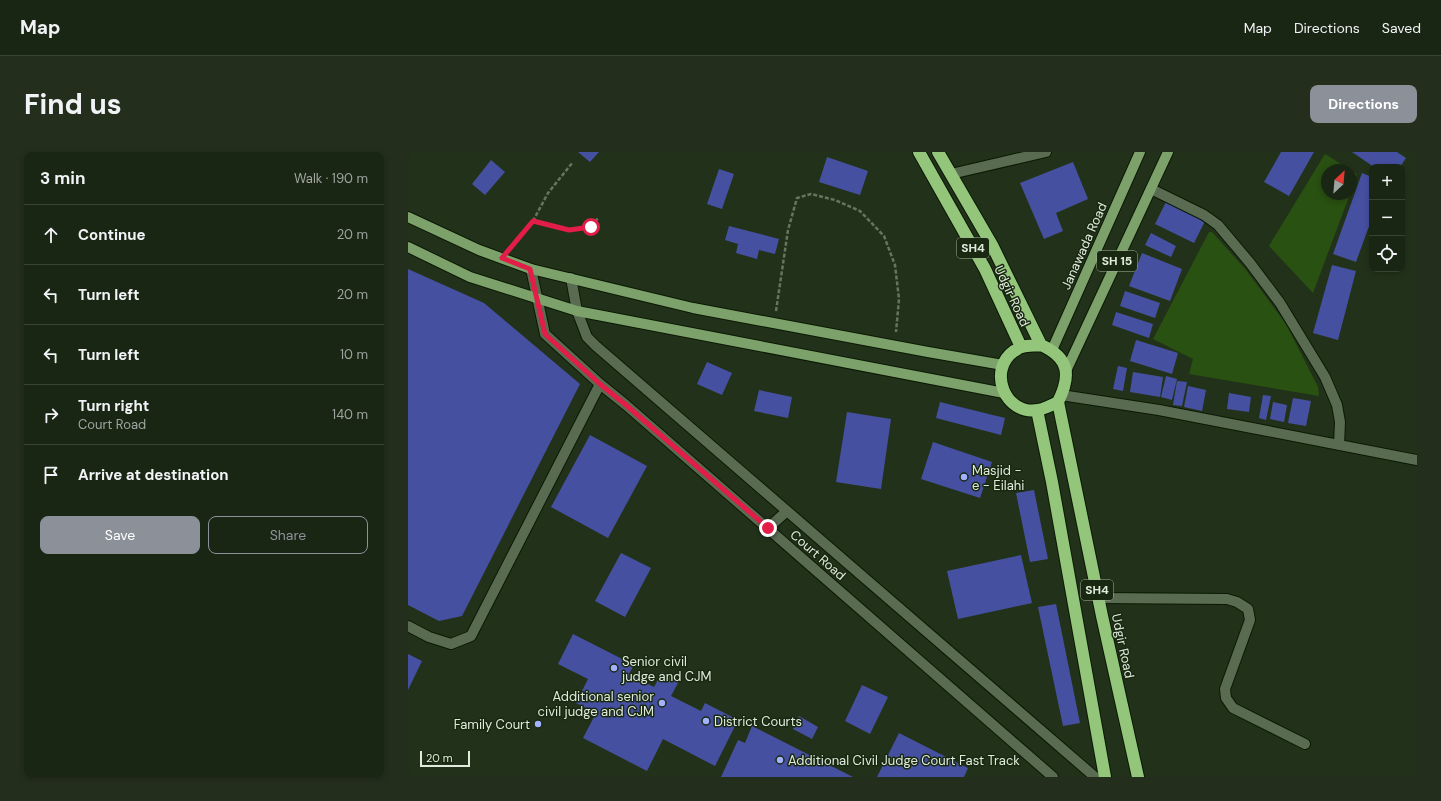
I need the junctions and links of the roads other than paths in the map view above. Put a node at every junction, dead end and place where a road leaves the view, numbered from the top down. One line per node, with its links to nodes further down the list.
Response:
1 (919, 152): 14 (highway, Udgir Road / SH4)
2 (938, 152): 6 (highway, Udgir Road / SH4)
3 (1046, 152): 6 (street)
4 (1140, 152): 15 (main road, Janawada Road / SH 15)
5 (1168, 152): 7 (main road, SH 15)
6 (951, 174): 15 (highway, Udgir Road / SH4)
7 (1150, 189): 17 (main road, SH 15); 22 (street)
8 (408, 217): 10 (main road)
9 (408, 247): 12 (main road)
10 (530, 269): 11 (main road); 12 (street, Court Road)
11 (571, 278): 13 (street); 16 (main road)
12 (538, 298): 13 (main road); 18 (street, Court Road)
13 (577, 311): 19 (main road); 24 (street)
14 (1021, 347): 15 (highway); 16 (highway)
15 (1046, 348): 17 (highway)
16 (1003, 365): 19 (highway)
17 (1066, 371): 20 (highway)
18 (600, 384): 25 (street, Court Road); 27 (street)
19 (1004, 393): 21 (highway)
20 (1060, 399): 21 (highway); 22 (street); 26 (highway, Udgir Road / SH4)
21 (1038, 410): 31 (highway, SH4)
22 (1339, 445): 23 (street)
23 (1416, 456)
24 (787, 511): 25 (street); 30 (street)
25 (768, 528): 29 (street, Court Road)
26 (1099, 598): 28 (street); 32 (highway, Udgir Road / SH4)
27 (408, 626)
28 (1306, 744)
29 (1053, 777)
30 (1095, 777)
31 (1105, 777)
32 (1138, 777)

